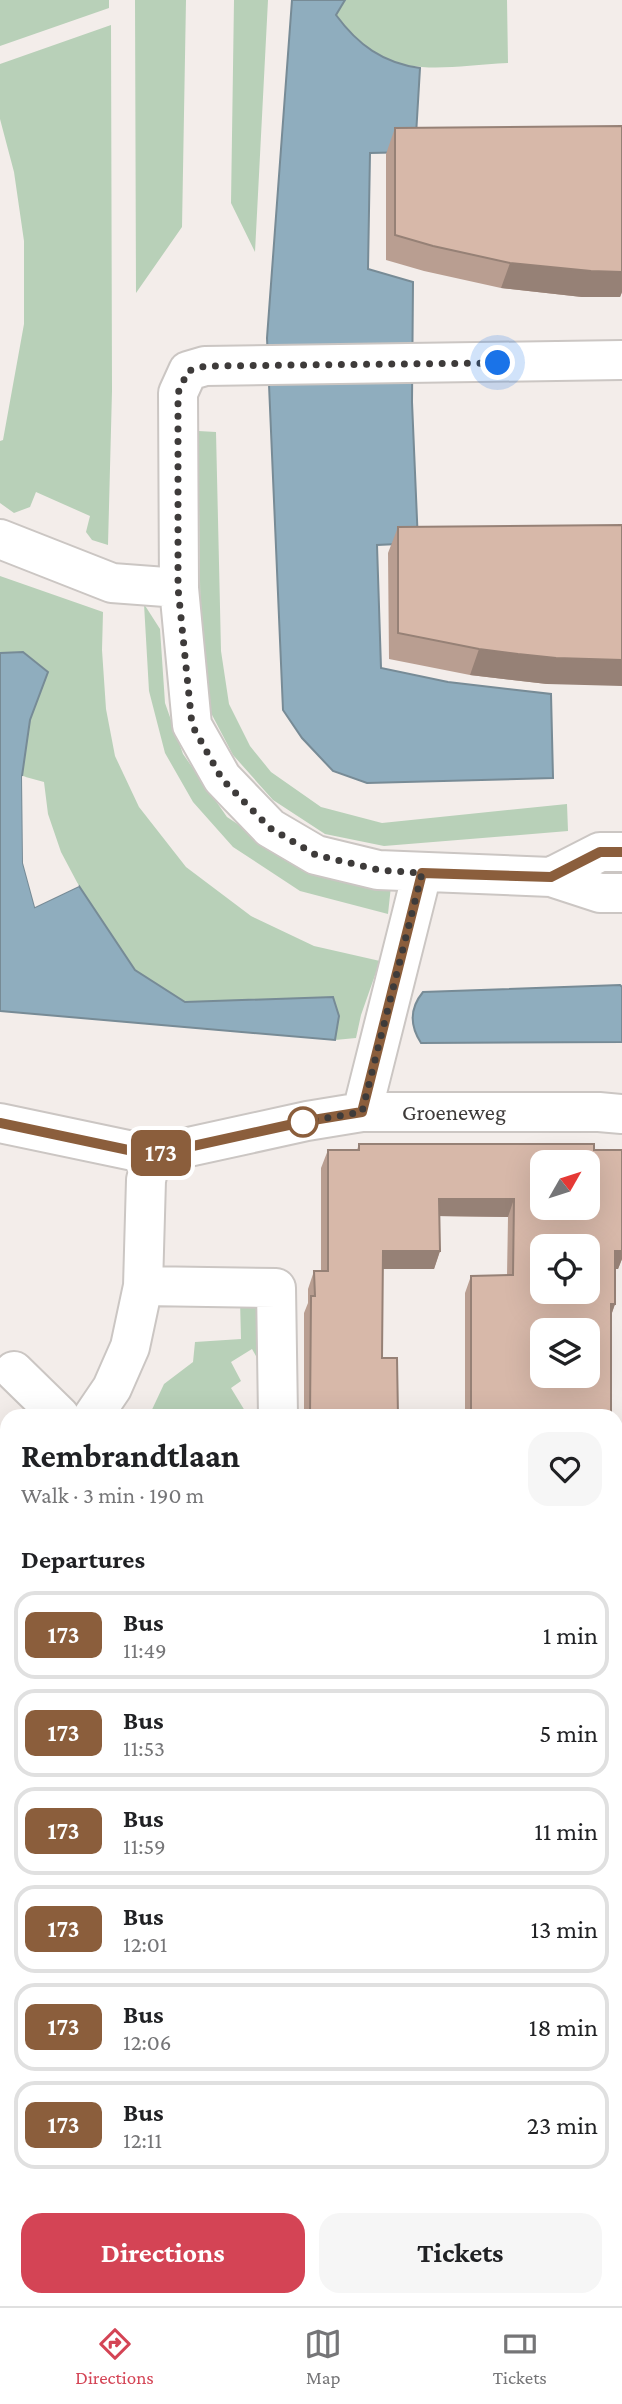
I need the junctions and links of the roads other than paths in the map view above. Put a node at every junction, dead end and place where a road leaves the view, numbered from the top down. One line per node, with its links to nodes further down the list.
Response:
1 (622, 360): 3 (street)
2 (0, 539): 3 (street)
3 (178, 588): 5 (street)
4 (622, 852): 6 (street)
5 (422, 873): 6 (street); 8 (street)
6 (551, 877): 7 (street)
7 (622, 893)
8 (362, 1112): 9 (street, Groeneweg); 11 (street, Groeneweg)
9 (622, 1114)
10 (0, 1123): 11 (street, Groeneweg)
11 (152, 1155): 12 (street)
12 (143, 1286): 15 (street); 16 (street)
13 (14, 1371): 14 (street)
14 (53, 1409)
15 (98, 1409)
16 (278, 1409)

